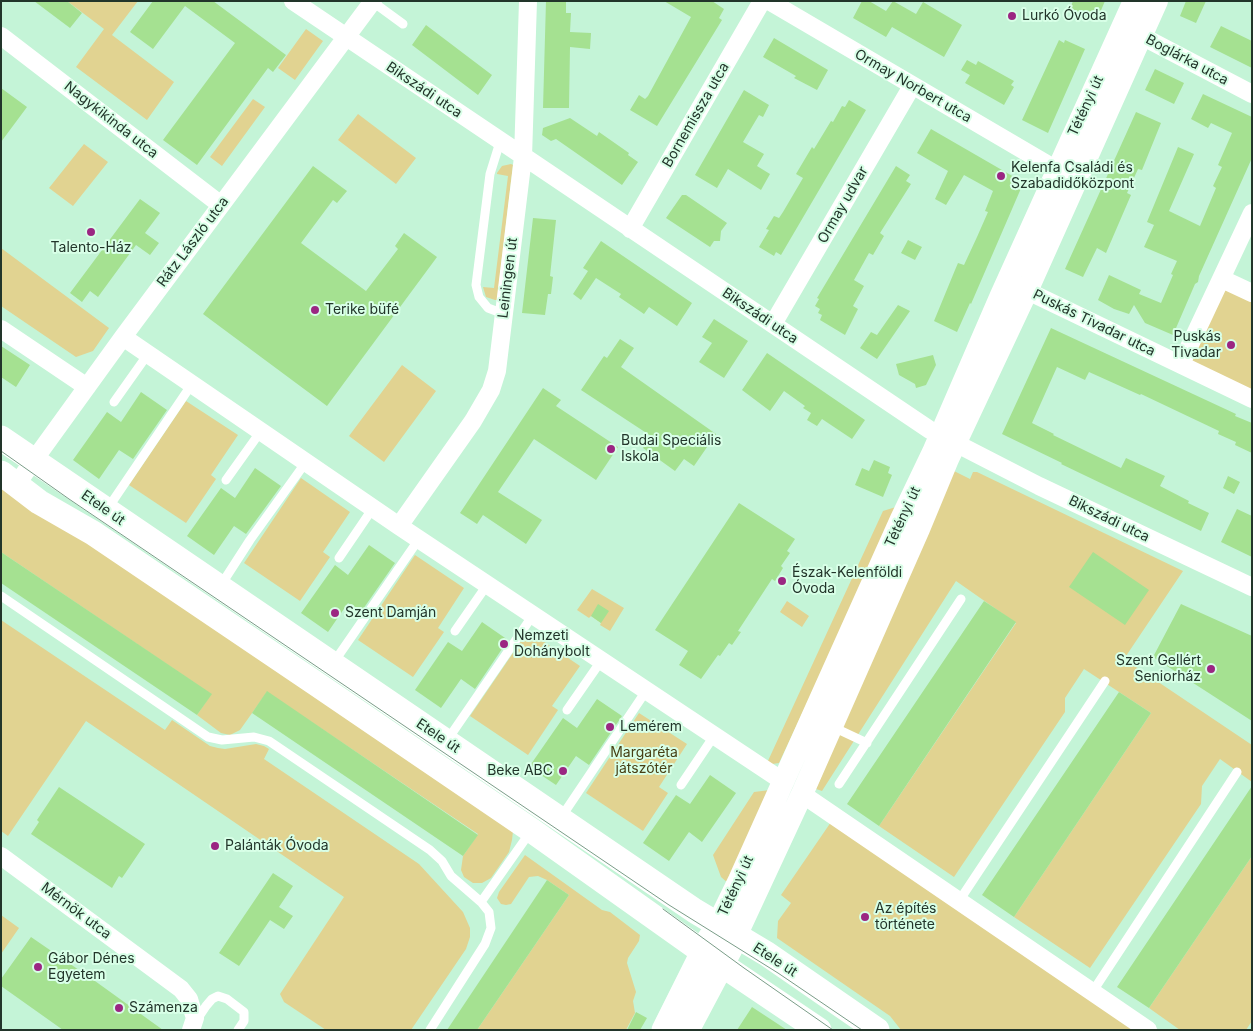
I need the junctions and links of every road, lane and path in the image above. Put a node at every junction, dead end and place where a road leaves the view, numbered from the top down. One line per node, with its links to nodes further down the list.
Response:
1 (293, 1): 11 (street, Bikszádi utca)
2 (528, 1): 15 (street, Leiningen út)
3 (762, 1): 19 (street, Bornemissza utca)
4 (769, 1): 12 (street, Ormay Norbert utca)
5 (1134, 1): 9 (street, Tétényi út)
6 (1157, 1): 9 (street, Tétényi út)
7 (373, 2): 8 (lane); 11 (street, Rátz László utca)
8 (403, 24)
9 (1132, 31): 13 (street, Boglárka utca); 16 (street, Tétényi út); 21 (street, Tétényi út)
10 (1, 36): 17 (street, Nagykikinda utca)
11 (346, 38): 14 (street, Bikszádi utca); 17 (street, Rátz László utca)
12 (912, 86): 16 (street, Ormay Norbert utca); 24 (street, Ormay udvar)
13 (1252, 94)
14 (500, 142): 15 (street, Bikszádi utca); 23 (lane)
15 (522, 157): 19 (street, Bikszádi utca); 23 (street, Leiningen út)
16 (1058, 170): 21 (street, Tétényi út)
17 (221, 205): 26 (street, Rátz László utca)
18 (1252, 213): 20 (street)
19 (630, 228): 24 (street, Bikszádi utca)
20 (1222, 279): 22 (street); 28 (street)
21 (1017, 286): 28 (street, Puskás Tivadar utca); 35 (street, Tétényi út)
22 (1252, 293)
23 (504, 314): 42 (street, Leiningen út)
24 (773, 324): 35 (street, Bikszádi utca)
25 (1, 328): 30 (street)
26 (123, 337): 27 (street); 30 (street, Rátz László utca)
27 (148, 354): 29 (street); 32 (lane)
28 (1181, 364): 31 (street, Puskás Tivadar utca)
29 (192, 384): 33 (street); 41 (lane)
30 (87, 387): 36 (street, Rátz László utca)
31 (1252, 399)
32 (114, 402)
33 (261, 431): 37 (street); 39 (lane)
34 (1, 438): 36 (main road, Etele út)
35 (948, 440): 47 (street, Bikszádi utca); 57 (street, Tétényi út); 62 (street, Tétényi út)
36 (34, 460): 38 (street, Rátz László utca); 41 (main road, Etele út)
37 (306, 462): 40 (street); 46 (lane)
38 (9, 479): 67 (main road, Etele út)
39 (226, 480)
40 (373, 508): 42 (street); 44 (lane)
41 (106, 510): 46 (main road, Etele út)
42 (400, 526): 43 (street)
43 (419, 539): 45 (street); 53 (lane)
44 (339, 558)
45 (487, 584): 50 (street); 51 (lane)
46 (219, 587): 53 (main road, Etele út)
47 (1252, 587)
48 (1, 596): 70 (lane)
49 (961, 599): 60 (lane)
50 (533, 615): 52 (street); 59 (lane)
51 (455, 631)
52 (601, 660): 55 (street); 56 (lane)
53 (333, 664): 59 (main road, Etele út)
54 (1105, 681): 69 (lane)
55 (646, 691): 58 (street); 66 (lane)
56 (568, 710)
57 (831, 726): 60 (lane); 65 (street, Tétényi út)
58 (714, 736): 62 (street); 64 (lane)
59 (446, 741): 66 (main road, Etele út)
60 (867, 744): 63 (lane)
61 (1237, 772): 73 (lane)
62 (784, 782): 71 (street, Tétényi út)
63 (839, 784)
64 (681, 785)
65 (802, 794): 69 (street); 71 (street, Tétényi út)
66 (560, 819): 71 (main road, Etele út)
67 (531, 830): 70 (lane); 72 (main road, Etele út)
68 (1, 856): 74 (street, Mérnök utca)
69 (959, 901): 73 (street)
70 (481, 902): 76 (lane)
71 (727, 930): 72 (main road, Tétényi út); 80 (main road, Etele út)
72 (713, 958): 77 (main road, Tétényi út); 78 (main road, Tétényi út); 79 (main road, Etele út)
73 (1093, 991): 81 (street)
74 (192, 1022): 75 (lane)
75 (238, 1030)
76 (430, 1030)
77 (664, 1030)
78 (687, 1030)
79 (819, 1030)
80 (877, 1030)
81 (1148, 1030)

